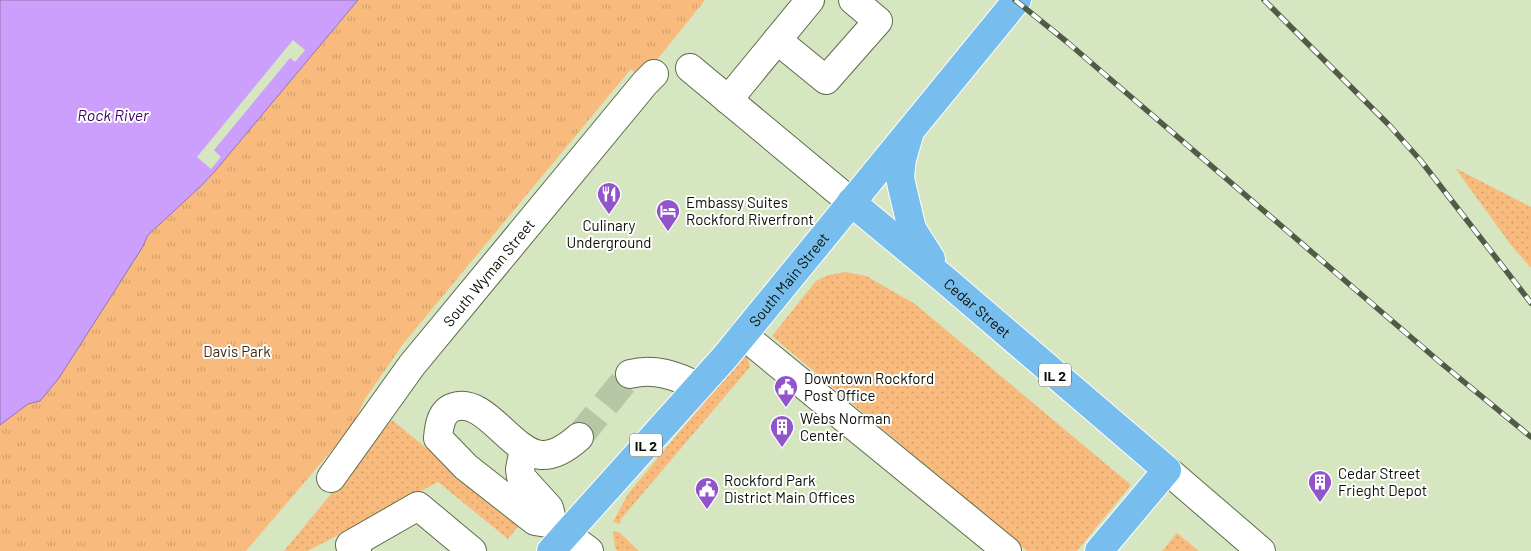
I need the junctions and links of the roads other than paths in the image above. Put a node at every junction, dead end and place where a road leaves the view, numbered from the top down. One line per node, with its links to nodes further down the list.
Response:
1 (810, 0): 4 (street)
2 (853, 0): 4 (street)
3 (1017, 0): 8 (main road, South Main Street / IL 2)
4 (777, 40): 7 (street)
5 (690, 68): 7 (street, Cedar Street)
6 (654, 74): 17 (street, South Wyman Street)
7 (728, 100): 9 (street, Cedar Street)
8 (910, 131): 9 (main road, South Main Street / IL 2); 10 (main road, IL 2)
9 (850, 202): 10 (main road, Cedar Street); 11 (main road, South Main Street / IL 2)
10 (944, 280): 16 (main road, Cedar Street / IL 2)
11 (743, 335): 13 (main road, South Main Street / IL 2); 22 (street)
12 (630, 374): 13 (street)
13 (698, 387): 18 (main road, South Main Street / IL 2)
14 (578, 437): 15 (street)
15 (524, 449): 18 (street); 18 (street)
16 (1167, 470): 23 (main road); 24 (street, Cedar Street)
17 (331, 478)
18 (557, 536): 21 (street)
19 (357, 551): 20 (street)
20 (472, 551)
21 (589, 551)
22 (1007, 551)
23 (1099, 551)
24 (1261, 551)

